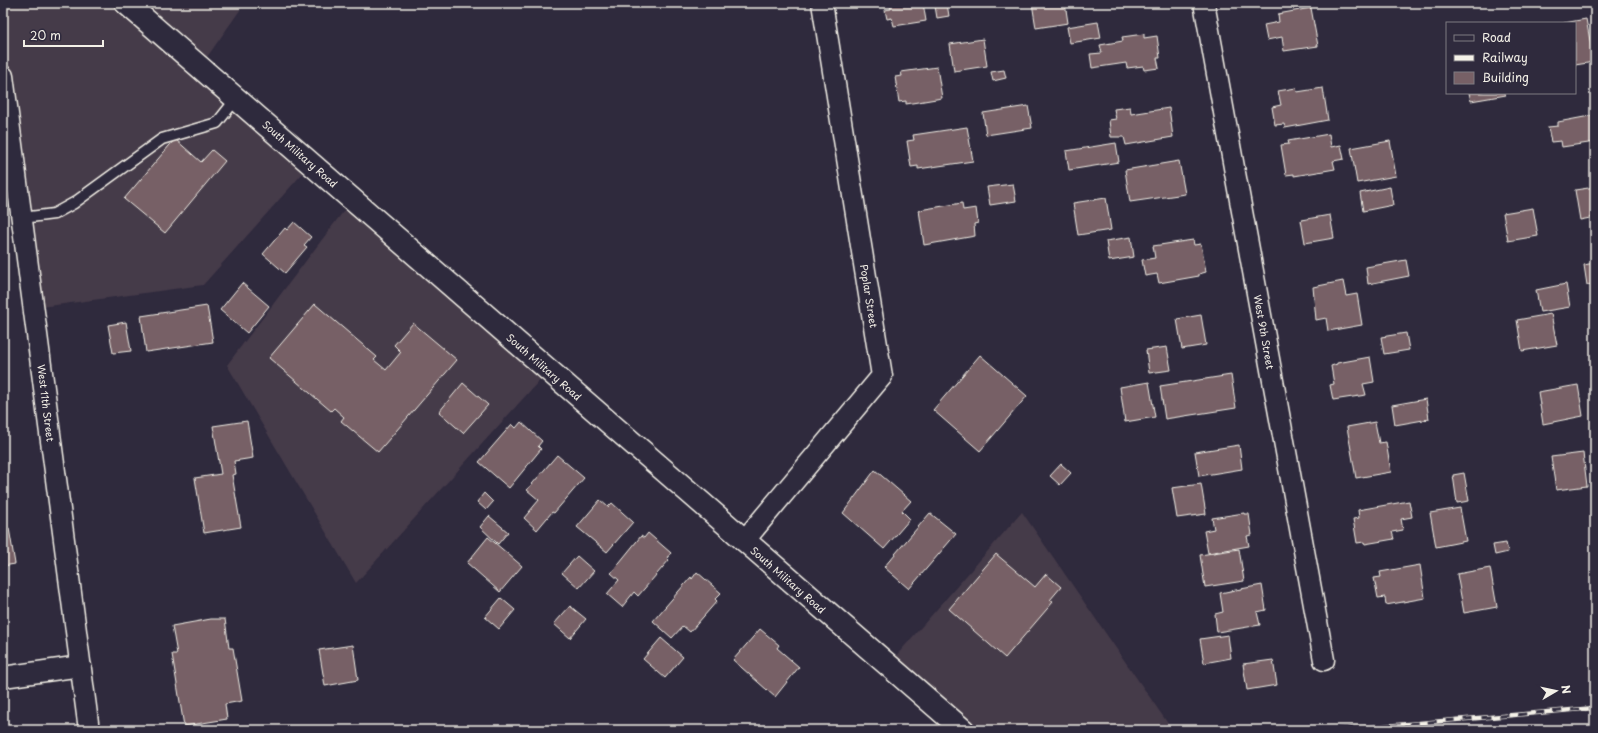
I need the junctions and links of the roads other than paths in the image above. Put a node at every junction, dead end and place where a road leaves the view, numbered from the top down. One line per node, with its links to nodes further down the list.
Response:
1 (126, 3): 5 (main road, South Military Road)
2 (822, 3): 7 (street, Poplar Street)
3 (1204, 3): 8 (street, West 9th Street)
4 (3, 76): 6 (street, West 11th Street)
5 (236, 99): 6 (lane); 7 (main road, South Military Road)
6 (22, 218): 9 (street, West 11th Street)
7 (744, 541): 12 (main road, South Military Road)
8 (1324, 660)
9 (80, 666): 10 (street); 11 (street, West 11th Street)
10 (3, 677)
11 (89, 730)
12 (963, 730)

